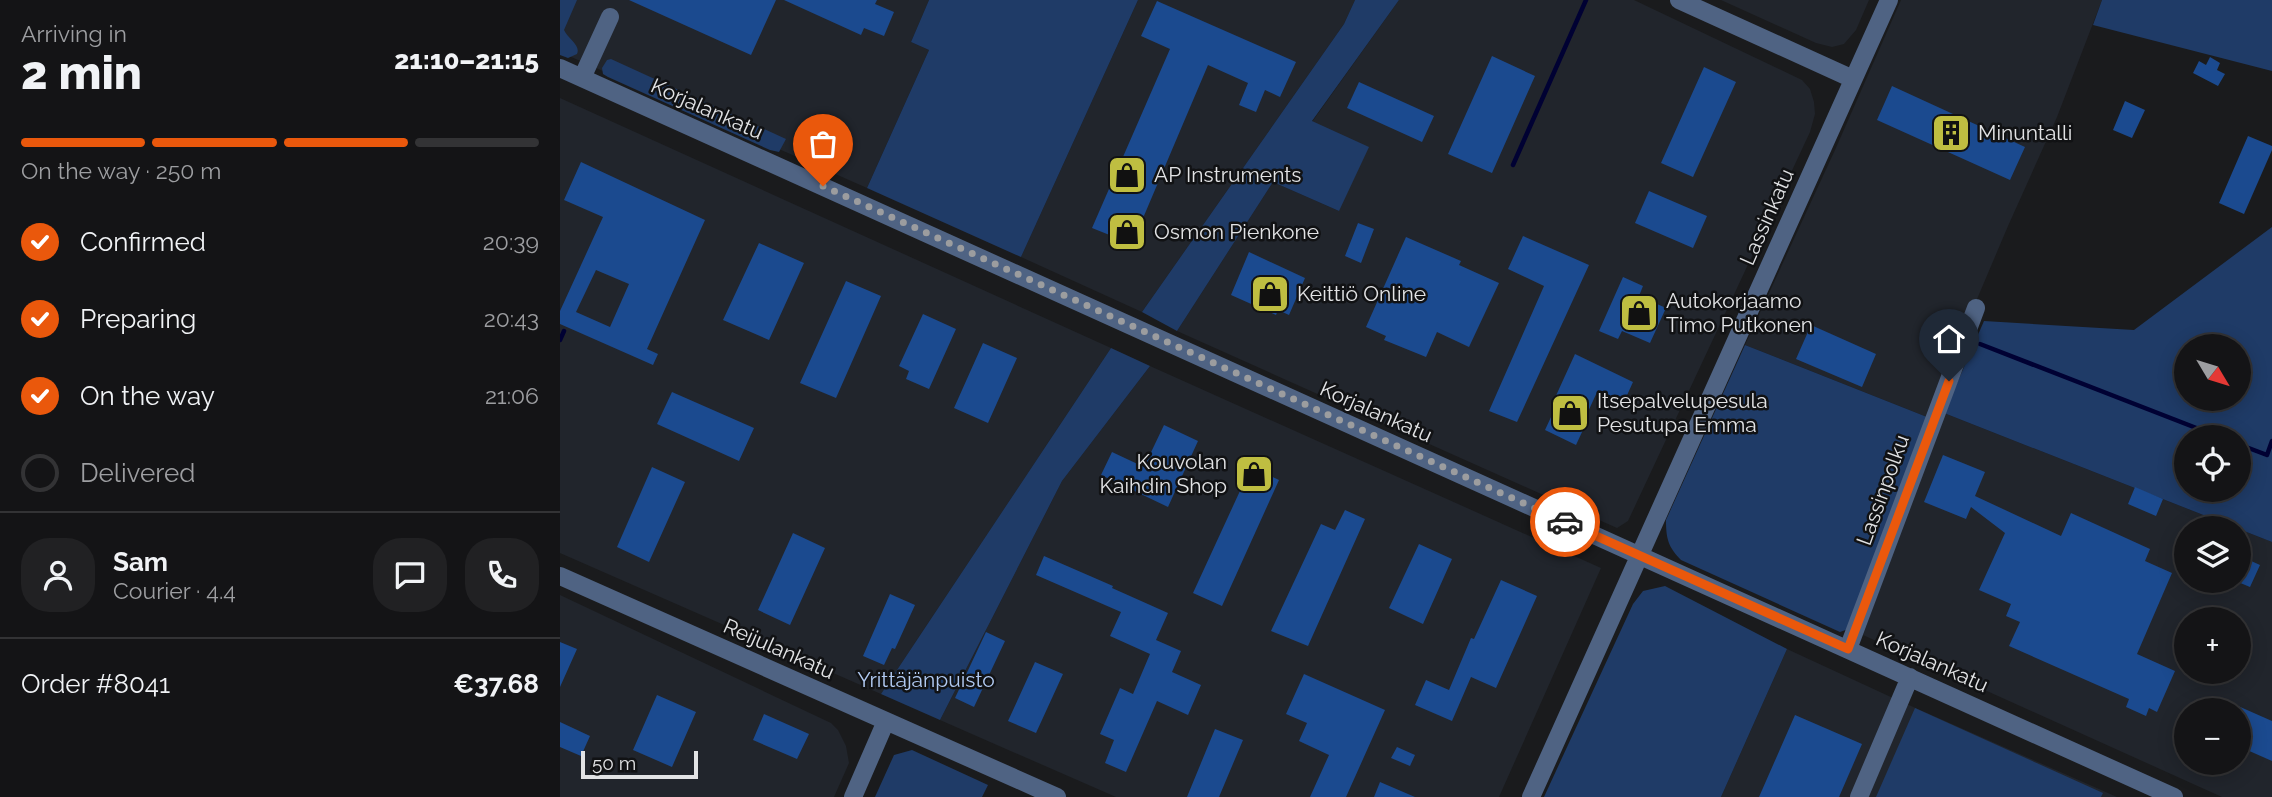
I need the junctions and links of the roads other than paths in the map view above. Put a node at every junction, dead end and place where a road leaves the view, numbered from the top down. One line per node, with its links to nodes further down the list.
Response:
1 (1679, 0): 6 (street)
2 (1889, 0): 6 (street, Lassinkatu)
3 (610, 16): 5 (street)
4 (560, 68): 5 (street, Korjalankatu)
5 (582, 78): 8 (street, Korjalankatu)
6 (1853, 79): 8 (street, Lassinkatu)
7 (1976, 308): 10 (street, Lassinpolku)
8 (1639, 555): 10 (street, Korjalankatu); 15 (street, Lassinkatu)
9 (560, 576): 12 (street, Reijulankatu)
10 (1848, 649): 11 (street, Korjalankatu)
11 (1910, 677): 16 (street); 17 (street, Korjalankatu)
12 (886, 721): 13 (street); 14 (street, Reijulankatu)
13 (853, 797)
14 (1057, 797)
15 (1531, 797)
16 (1859, 797)
17 (2174, 797)

